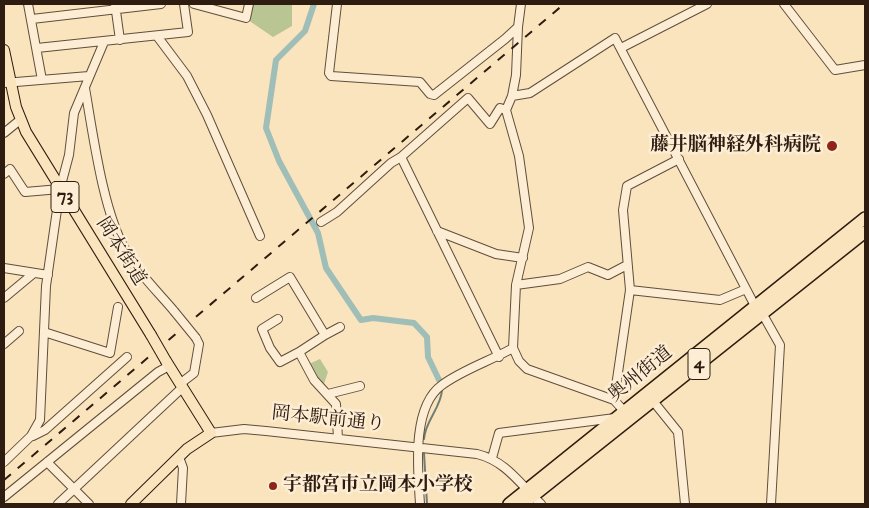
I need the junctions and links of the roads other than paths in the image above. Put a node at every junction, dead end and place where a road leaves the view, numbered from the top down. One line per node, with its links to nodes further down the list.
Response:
1 (28, 4): 11 (street)
2 (161, 4): 10 (street)
3 (184, 4): 13 (street)
4 (194, 4): 5 (street)
5 (249, 4)
6 (337, 4): 12 (street)
7 (521, 4): 12 (street)
8 (707, 4): 17 (street)
9 (784, 4): 19 (street)
10 (116, 6): 11 (street); 14 (street)
11 (32, 19): 16 (street)
12 (518, 27): 24 (street)
13 (157, 36): 14 (street); 36 (street)
14 (120, 40): 15 (street)
15 (104, 42): 16 (street); 20 (street)
16 (37, 48): 21 (street)
17 (620, 48): 24 (street); 29 (street)
18 (4, 57): 22 (main road, 岡本街道 / 73)
19 (865, 65)
20 (89, 76): 21 (street); 23 (street)
21 (42, 80): 22 (street)
22 (7, 83): 26 (main road, 岡本街道 / 73)
23 (85, 88): 31 (street); 60 (street, bridge)
24 (512, 96): 25 (street)
25 (506, 110): 28 (street); 37 (street)
26 (20, 120): 27 (street); 31 (main road, 岡本街道 / 73)
27 (4, 133)
28 (401, 157): 33 (street); 34 (street)
29 (678, 159): 38 (street); 43 (street)
30 (4, 174): 31 (street)
31 (60, 189): 41 (street); 59 (main road, 岡本街道 / 73, bridge)
32 (865, 218): 48 (highway, 奥州街道 / 4)
33 (321, 222)
34 (437, 231): 37 (street); 57 (street)
35 (865, 232): 48 (highway, 奥州街道 / 4)
36 (260, 236)
37 (523, 258): 42 (street)
38 (627, 265): 42 (street); 44 (street)
39 (4, 268): 40 (street)
40 (34, 273): 41 (street); 45 (street)
41 (48, 275): 52 (street)
42 (516, 285): 55 (street)
43 (746, 289): 44 (street); 48 (street)
44 (630, 290): 63 (street)
45 (4, 298)
46 (256, 298): 53 (street)
47 (118, 307): 52 (street)
48 (759, 310): 64 (highway, 奥州街道 / 4); 65 (highway, 奥州街道 / 4); 86 (street)
49 (278, 319): 56 (street)
50 (340, 327): 53 (street)
51 (19, 331): 54 (street)
52 (44, 332): 68 (street)
53 (325, 335): 56 (street)
54 (4, 344)
55 (513, 348): 57 (street); 63 (street)
56 (299, 352): 62 (street)
57 (499, 356): 70 (street)
58 (126, 357): 68 (street)
59 (168, 363): 60 (main road, 73); 74 (street)
60 (182, 385): 67 (main road, 73); 75 (street)
61 (360, 386): 62 (street)
62 (328, 394): 69 (street)
63 (614, 400): 65 (street)
64 (653, 401): 77 (highway, 奥州街道 / 4); 85 (street)
65 (624, 411): 66 (highway, 奥州街道 / 4)
66 (615, 418): 72 (street); 77 (highway, 奥州街道 / 4)
67 (211, 433): 69 (street, 岡本駅前通り); 71 (main road, 岡本駅前通り)
68 (31, 436): 73 (street)
69 (338, 438): 70 (street, 岡本駅前通り)
70 (420, 447): 72 (street, 岡本駅前通り); 82 (street)
71 (179, 457): 80 (main road, 岡本駅前通り); 81 (street)
72 (492, 458): 77 (street, 岡本駅前通り)
73 (4, 462)
74 (47, 462): 75 (street); 76 (street)
75 (74, 489): 78 (street); 79 (street)
76 (4, 497)
77 (534, 497): 83 (highway, 奥州街道 / 4); 84 (highway, 奥州街道 / 4)
78 (58, 504)
79 (89, 504)
80 (131, 504)
81 (181, 504)
82 (420, 504)
83 (509, 504)
84 (523, 504)
85 (685, 504)
86 (771, 504)

